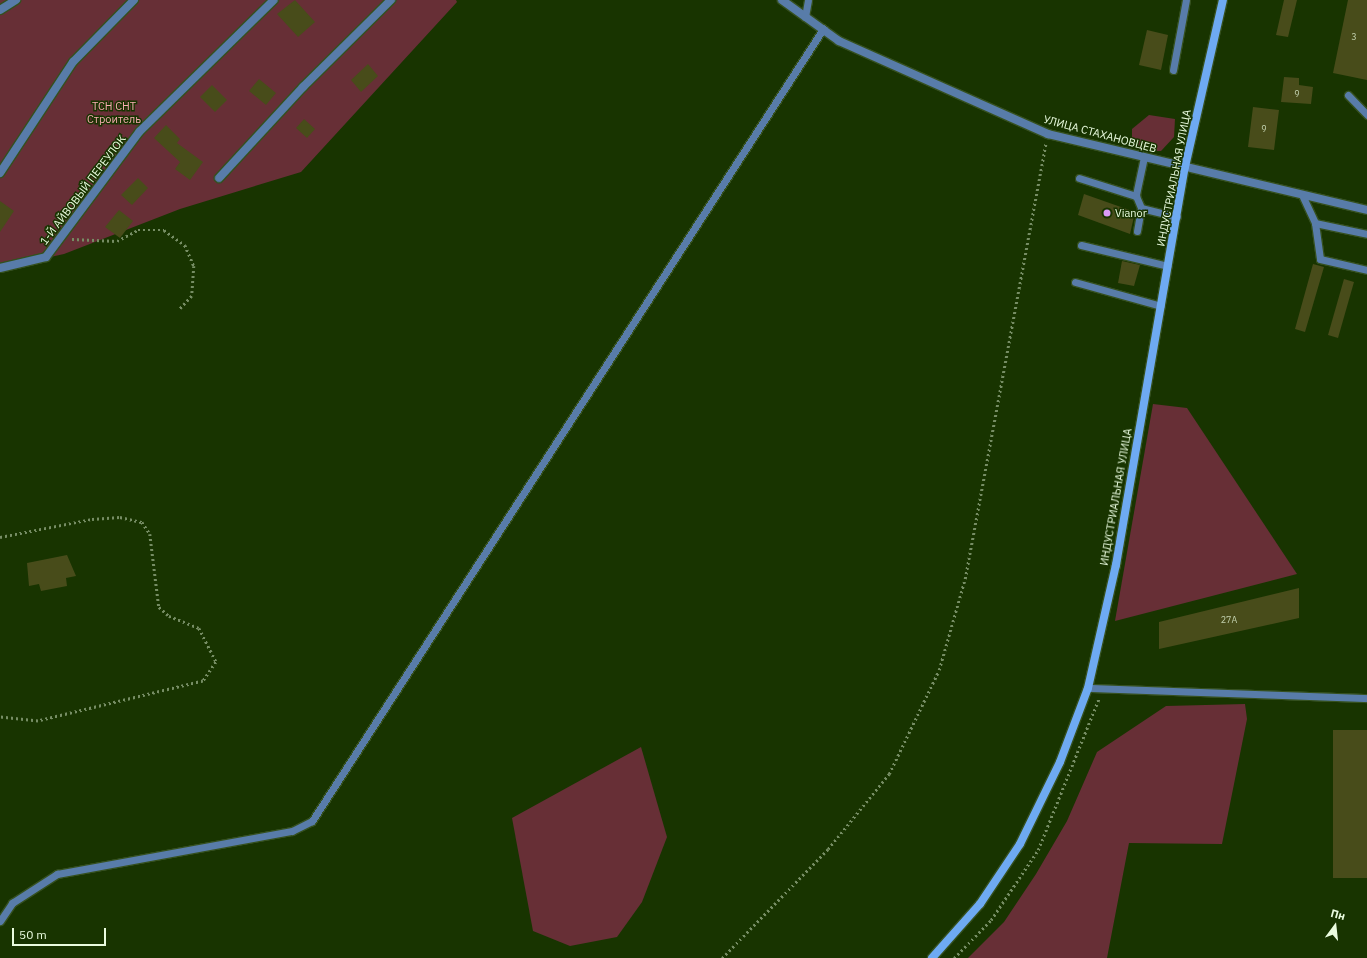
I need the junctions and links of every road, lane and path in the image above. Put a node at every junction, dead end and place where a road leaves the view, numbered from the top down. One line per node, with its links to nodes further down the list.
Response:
1 (16, 0): 9 (street)
2 (134, 0): 18 (street)
3 (274, 0): 29 (street, 1-Й АЙВОВЫЙ ПЕРЕУЛОК)
4 (391, 0): 19 (street)
5 (782, 0): 10 (street, УЛИЦА СТАХАНОВЦЕВ)
6 (808, 0): 10 (lane)
7 (1186, 0): 12 (lane)
8 (1223, 0): 17 (main road, ИНДУСТРИАЛЬНАЯ УЛИЦА)
9 (0, 10)
10 (805, 16): 11 (street, УЛИЦА СТАХАНОВЦЕВ)
11 (823, 29): 15 (street, УЛИЦА СТАХАНОВЦЕВ); 41 (lane)
12 (1172, 70)
13 (1348, 95): 14 (lane)
14 (1367, 115)
15 (1048, 134): 16 (street, УЛИЦА СТАХАНОВЦЕВ); 42 (path)
16 (1144, 157): 17 (street, УЛИЦА СТАХАНОВЦЕВ); 21 (lane)
17 (1185, 167): 22 (street, УЛИЦА СТАХАНОВЦЕВ); 25 (main road, ИНДУСТРИАЛЬНАЯ УЛИЦА)
18 (0, 173)
19 (219, 178)
20 (1079, 178): 21 (lane)
21 (1136, 196): 23 (lane)
22 (1303, 197): 24 (street, УЛИЦА СТАХАНОВЦЕВ); 26 (lane)
23 (1141, 208): 25 (lane); 27 (lane)
24 (1367, 210)
25 (1177, 217): 31 (main road, ИНДУСТРИАЛЬНАЯ УЛИЦА)
26 (1315, 223): 28 (lane); 33 (lane)
27 (1137, 231)
28 (1367, 234)
29 (59, 239): 32 (street, 1-Й АЙВОВЫЙ ПЕРЕУЛОК); 36 (path)
30 (1081, 245): 31 (lane)
31 (1168, 266): 35 (main road, ИНДУСТРИАЛЬНАЯ УЛИЦА)
32 (0, 268)
33 (1367, 270)
34 (1075, 282): 35 (lane)
35 (1161, 306): 38 (main road, ИНДУСТРИАЛЬНАЯ УЛИЦА)
36 (179, 310)
37 (0, 537): 40 (path)
38 (1088, 688): 39 (lane); 43 (main road, ИНДУСТРИАЛЬНАЯ УЛИЦА)
39 (1367, 698)
40 (0, 717)
41 (0, 921)
42 (722, 958)
43 (932, 958)

